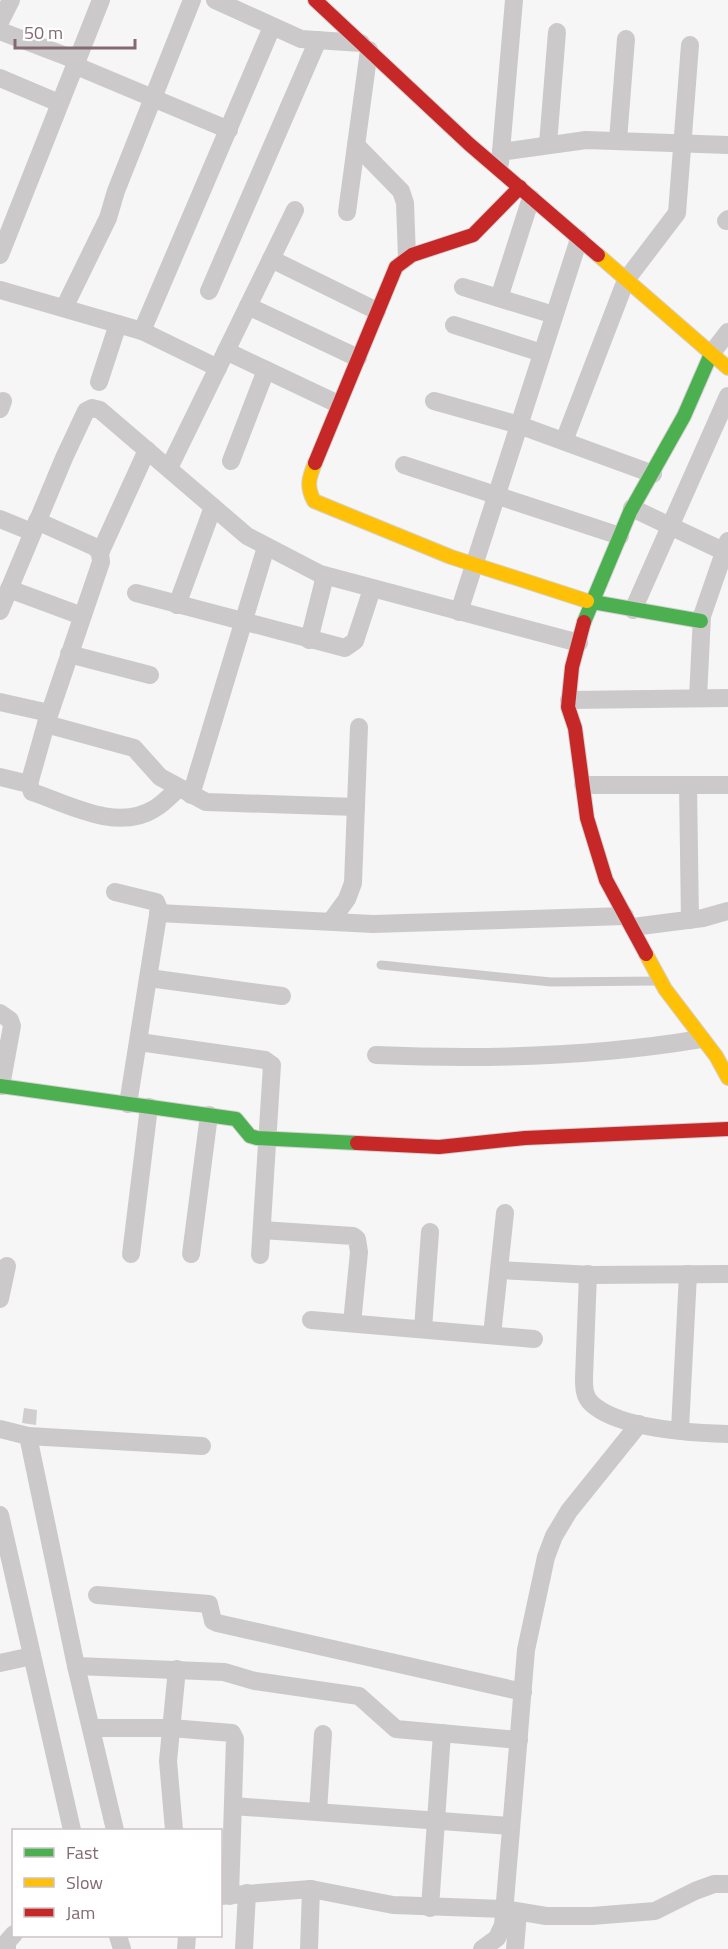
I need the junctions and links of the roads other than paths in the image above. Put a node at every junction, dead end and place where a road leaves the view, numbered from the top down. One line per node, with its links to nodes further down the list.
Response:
1 (11, 0): 7 (street)
2 (101, 0): 15 (street)
3 (192, 0): 17 (street)
4 (215, 0): 8 (street)
5 (315, 0): 14 (street)
6 (514, 0): 25 (street)
7 (0, 22)
8 (272, 27): 12 (street); 19 (street)
9 (0, 32): 15 (street)
10 (557, 32): 21 (street)
11 (626, 39): 20 (street)
12 (318, 40): 14 (street); 36 (street)
13 (690, 45): 22 (street)
14 (365, 46): 23 (street); 25 (street)
15 (75, 62): 17 (street); 18 (street)
16 (0, 78): 18 (street)
17 (153, 96): 19 (street); 39 (street)
18 (59, 103): 30 (street)
19 (228, 130): 44 (street)
20 (618, 140): 21 (street); 22 (street)
21 (548, 144): 25 (street)
22 (685, 144): 24 (street); 33 (street)
23 (356, 145): 28 (street); 31 (street)
24 (728, 145)
25 (500, 161): 26 (street)
26 (526, 193): 29 (street); 31 (street); 37 (street)
27 (295, 210): 32 (street)
28 (347, 212)
29 (579, 239): 33 (street); 41 (street)
30 (0, 255)
31 (407, 257): 40 (street)
32 (271, 259): 38 (street); 40 (street)
33 (626, 280): 48 (street); 58 (street)
34 (464, 287): 37 (street)
35 (0, 290): 39 (street)
36 (209, 291)
37 (499, 298): 41 (street)
38 (248, 306): 46 (street); 49 (street)
39 (64, 308): 42 (street)
40 (377, 311): 49 (street)
41 (554, 315): 47 (street)
42 (118, 324): 44 (street); 53 (street)
43 (454, 325): 47 (street)
44 (142, 331): 50 (street)
45 (726, 336): 48 (street)
46 (226, 351): 50 (street); 52 (street)
47 (542, 353): 57 (street)
48 (711, 354): 51 (street); 63 (street)
49 (358, 358): 56 (street)
50 (218, 368): 62 (street)
51 (728, 368)
52 (266, 370): 56 (street); 60 (street)
53 (99, 382)
54 (728, 396): 69 (street)
55 (434, 401): 57 (street)
56 (338, 404): 74 (street)
57 (519, 424): 58 (street); 64 (street)
58 (564, 441): 63 (street)
59 (147, 450): 62 (street); 68 (street); 73 (street)
60 (231, 461)
61 (404, 465): 64 (street)
62 (169, 468): 65 (street)
63 (653, 474): 66 (street)
64 (497, 494): 70 (street); 74 (street)
65 (213, 507): 72 (street); 80 (street)
66 (632, 508): 69 (street); 70 (street)
67 (0, 519): 68 (street)
68 (34, 526): 73 (street); 76 (street)
69 (669, 526): 71 (street); 81 (street)
70 (620, 536): 79 (street)
71 (725, 546): 85 (street)
72 (266, 547): 75 (street); 86 (street)
73 (100, 553): 84 (street)
74 (474, 565): 79 (street); 83 (street)
75 (325, 576): 77 (street); 87 (street)
76 (9, 589): 82 (street); 84 (street)
77 (372, 589): 83 (street); 87 (street)
78 (136, 593): 80 (street)
79 (594, 603): 81 (street); 88 (street)
80 (177, 605): 86 (street)
81 (633, 609): 85 (street)
82 (0, 611)
83 (459, 612): 88 (street)
84 (82, 616): 89 (street)
85 (702, 621): 91 (street)
86 (242, 623): 87 (street); 102 (street)
87 (309, 640)
88 (579, 643): 93 (street)
89 (69, 654): 90 (street); 95 (street)
90 (150, 675)
91 (698, 698): 92 (street); 93 (street)
92 (728, 698)
93 (569, 700): 99 (street)
94 (0, 702): 95 (street)
95 (47, 719): 98 (street); 102 (street)
96 (359, 727): 103 (street)
97 (0, 777): 98 (street)
98 (29, 784): 102 (street)
99 (583, 785): 100 (street); 109 (street)
100 (688, 785): 101 (street); 107 (street)
101 (728, 785)
102 (185, 791): 103 (street)
103 (356, 807): 108 (street)
104 (115, 892): 106 (street)
105 (728, 911): 107 (street)
106 (159, 913): 108 (street); 111 (street)
107 (690, 920): 109 (street)
108 (331, 921): 109 (street)
109 (629, 921): 112 (street)
110 (381, 965): 112 (lane)
111 (149, 978): 113 (street); 116 (street)
112 (660, 981): 115 (street)
113 (282, 996)
114 (0, 1013): 119 (street)
115 (701, 1039): 117 (street); 118 (street)
116 (139, 1042): 120 (street); 124 (street)
117 (376, 1055)
118 (728, 1078)
119 (0, 1087): 120 (street)
120 (128, 1104): 121 (street)
121 (149, 1107): 122 (street); 128 (street)
122 (209, 1115): 124 (street); 129 (street)
123 (728, 1129): 124 (street)
124 (269, 1138): 126 (street)
125 (505, 1213): 132 (street)
126 (262, 1230): 130 (street); 138 (street)
127 (430, 1232): 139 (street)
128 (131, 1254)
129 (191, 1254)
130 (260, 1255)
131 (7, 1266): 136 (street)
132 (499, 1270): 135 (street); 140 (street)
133 (688, 1274): 134 (street); 135 (street); 144 (street)
134 (728, 1274)
135 (588, 1275): 142 (street)
136 (0, 1299)
137 (311, 1320): 138 (street)
138 (352, 1323): 139 (street)
139 (423, 1329): 140 (street)
140 (492, 1335): 141 (street)
141 (534, 1339)
142 (639, 1424): 144 (street); 154 (street)
143 (0, 1429): 146 (street)
144 (680, 1429): 145 (street)
145 (728, 1434)
146 (28, 1436): 147 (street); 152 (street)
147 (202, 1446)
148 (0, 1515): 150 (street)
149 (97, 1595): 154 (street)
150 (32, 1656): 151 (street); 164 (street)
151 (0, 1663)
152 (76, 1666): 153 (street); 155 (street)
153 (177, 1669): 156 (street); 157 (street)
154 (523, 1692): 159 (street)
155 (91, 1728): 156 (street); 165 (street)
156 (171, 1728): 160 (street); 166 (street)
157 (442, 1733): 159 (street); 162 (street)
158 (323, 1734): 161 (street)
159 (519, 1740): 163 (street)
160 (233, 1806): 161 (street); 169 (street)
161 (318, 1812): 162 (street)
162 (435, 1820): 163 (street); 170 (street)
163 (511, 1826): 171 (street)
164 (72, 1829)
165 (115, 1829)
166 (174, 1829)
167 (728, 1884): 171 (street)
168 (311, 1889): 169 (street); 170 (street); 173 (street)
169 (232, 1895): 172 (street)
170 (430, 1908): 171 (street)
171 (511, 1911): 174 (street); 175 (street)
172 (244, 1949)
173 (309, 1949)
174 (482, 1949)
175 (515, 1949)

